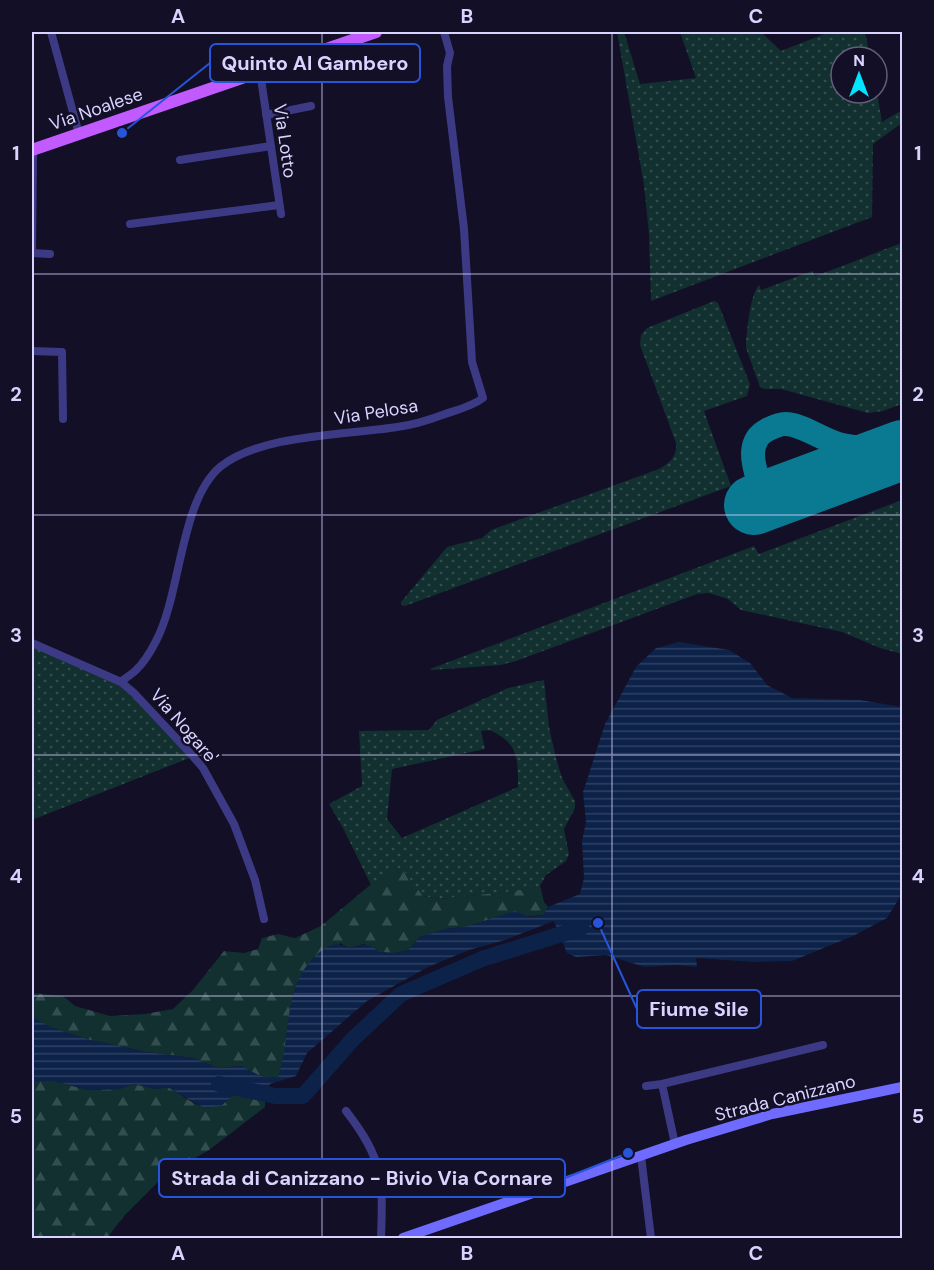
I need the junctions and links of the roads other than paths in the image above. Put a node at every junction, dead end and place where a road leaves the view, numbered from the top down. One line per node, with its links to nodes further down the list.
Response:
1 (51, 32): 7 (street)
2 (375, 32): 4 (main road, Via Noalese)
3 (444, 32): 18 (street, Via Pelosa)
4 (260, 72): 6 (street, Via Lotto); 7 (main road, Via Noalese)
5 (311, 106): 6 (street)
6 (266, 115): 8 (street, Via Lotto)
7 (80, 134): 9 (main road, Via Noalese)
8 (271, 146): 10 (street); 11 (street, Via Lotto)
9 (32, 152): 14 (street)
10 (180, 160)
11 (279, 205): 12 (street, Via Lotto); 13 (street)
12 (280, 214)
13 (130, 224)
14 (50, 254)
15 (32, 351): 16 (street)
16 (63, 419)
17 (32, 643): 18 (street, Via Nogare')
18 (121, 682): 19 (street, Via Nogare')
19 (264, 919)
20 (823, 1045): 21 (street)
21 (662, 1084): 22 (street); 25 (street)
22 (646, 1086)
23 (903, 1087): 25 (street, Strada Canizzano)
24 (346, 1111): 27 (street)
25 (675, 1144): 26 (street, Strada Canizzano)
26 (641, 1156): 28 (street, Strada Canizzano); 29 (street)
27 (381, 1239)
28 (403, 1239)
29 (651, 1239)

